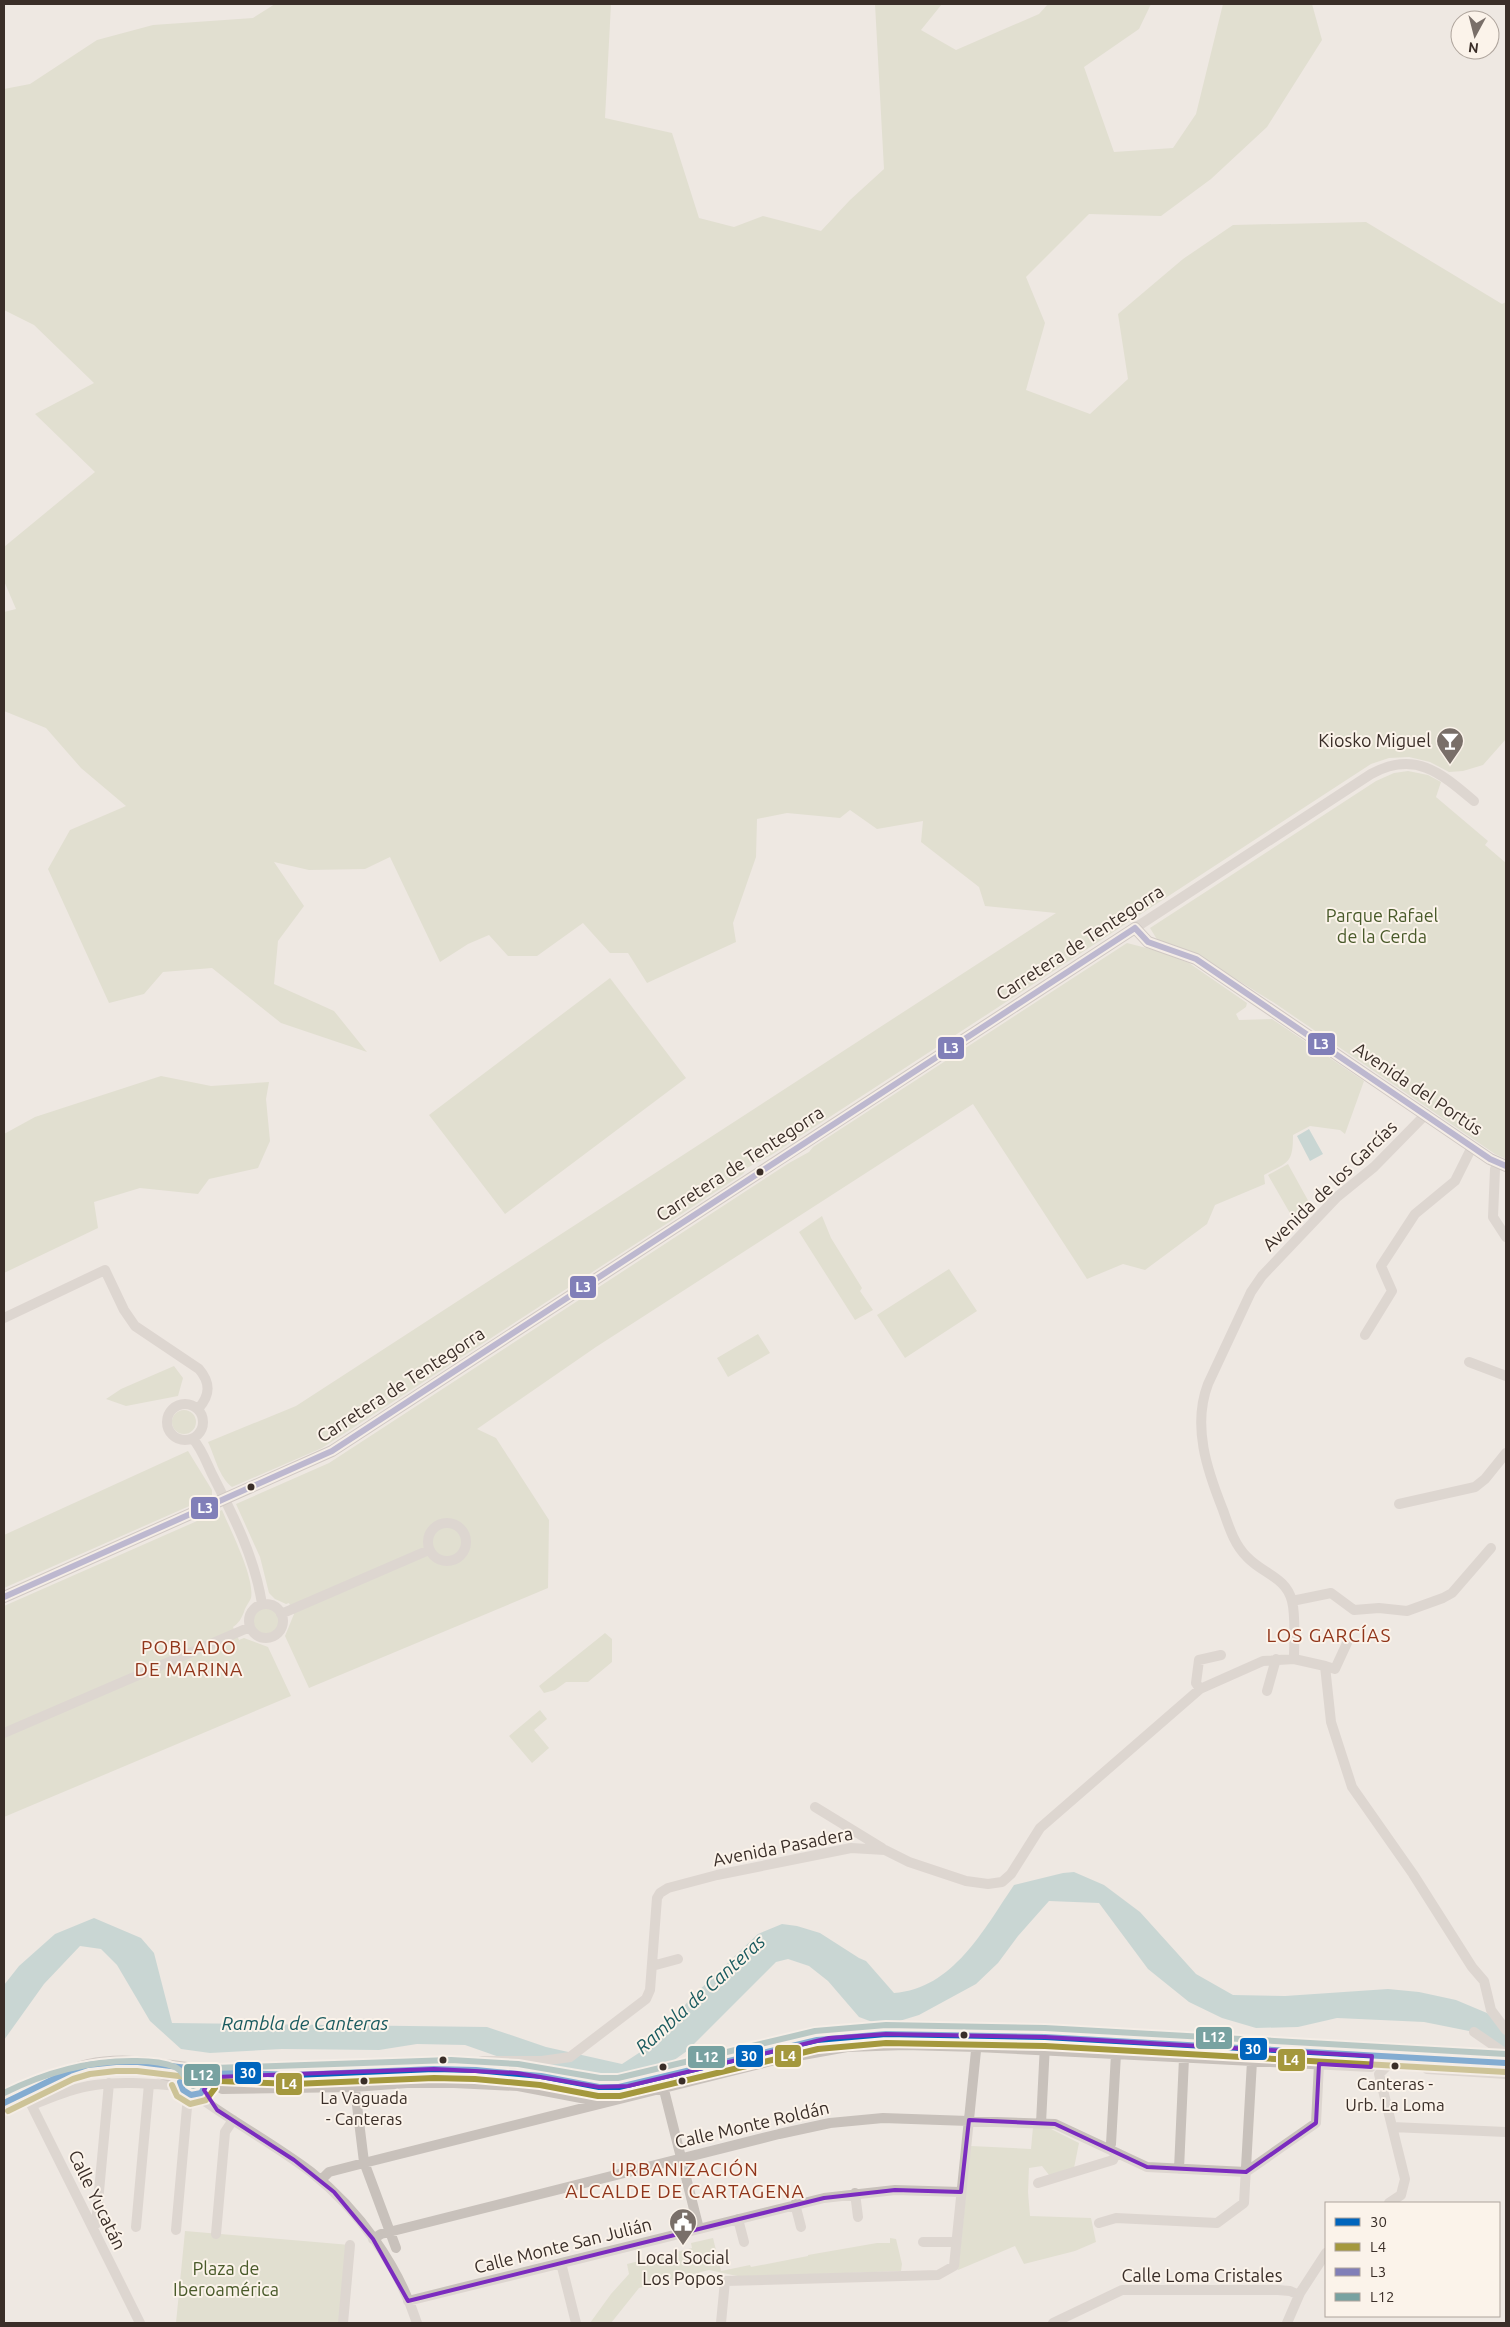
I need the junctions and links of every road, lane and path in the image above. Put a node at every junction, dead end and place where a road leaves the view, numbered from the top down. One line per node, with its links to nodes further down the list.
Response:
1 (1474, 801): 2 (street, Carretera de Tentegorra)
2 (1135, 928): 3 (main road, Avenida del Portús); 14 (main road, Carretera de Tentegorra)
3 (1426, 1114): 4 (main road, Avenida del Portús); 19 (street, Avenida de los Garcías)
4 (1472, 1147): 5 (main road, Avenida del Portús); 8 (street)
5 (1502, 1165): 6 (street)
6 (1506, 1237)
7 (4, 1318): 11 (street)
8 (1365, 1335)
9 (1469, 1362): 10 (street)
10 (1506, 1376)
11 (198, 1409): 12 (street); 12 (street)
12 (195, 1440): 14 (street)
13 (1506, 1452): 15 (street)
14 (225, 1499): 18 (main road, Carretera de Tentegorra); 20 (street)
15 (1399, 1504)
16 (1491, 1548): 19 (street)
17 (429, 1550): 21 (street)
18 (4, 1597)
19 (1292, 1601): 26 (street, Avenida de los Garcías)
20 (262, 1604): 21 (street); 22 (street)
21 (281, 1614): 22 (street)
22 (250, 1626): 30 (street)
23 (1347, 1644): 27 (street)
24 (1220, 1655): 28 (street)
25 (1276, 1659): 26 (street, Avenida Pasadera); 28 (street, Avenida Pasadera); 29 (street)
26 (1294, 1659): 27 (street, Avenida Pasadera)
27 (1325, 1666): 35 (street)
28 (1200, 1689): 32 (street, Avenida Pasadera)
29 (1268, 1691)
30 (4, 1733)
31 (815, 1807): 32 (street)
32 (885, 1850): 34 (street, Avenida Pasadera)
33 (678, 1959): 34 (street)
34 (652, 1966): 50 (street, Avenida Pasadera)
35 (1506, 2030)
36 (1474, 2032): 41 (street)
37 (1045, 2037): 38 (main road); 39 (street); 45 (main road)
38 (977, 2041): 39 (street); 56 (main road); 69 (street)
39 (1045, 2051): 40 (street); 70 (street)
40 (1116, 2054): 43 (street); 73 (street)
41 (1506, 2055): 46 (street)
42 (1391, 2056): 45 (main road); 46 (main road); 52 (street)
43 (1184, 2058): 44 (street); 76 (street)
44 (1252, 2061): 47 (street); 77 (street)
45 (1371, 2061): 47 (street); 52 (street)
46 (1506, 2063)
47 (1319, 2064): 77 (street)
48 (194, 2069): 54 (main road); 58 (main road); 59 (main road); 62 (main road)
49 (1427, 2069): 53 (street)
50 (476, 2070): 51 (main road); 56 (main road)
51 (353, 2073): 54 (main road); 60 (street)
52 (1379, 2074): 71 (street)
53 (1506, 2074)
54 (294, 2075): 59 (main road)
55 (108, 2083): 57 (street); 66 (street); 87 (street)
56 (662, 2083): 64 (street); 74 (street)
57 (148, 2084): 58 (street); 88 (street)
58 (180, 2084): 62 (main road); 63 (main road)
59 (206, 2086): 63 (main road); 67 (street)
60 (354, 2087): 61 (street); 64 (street); 75 (street)
61 (222, 2089)
62 (30, 2090): 65 (main road); 66 (street, Calle Yucatán)
63 (191, 2095): 67 (street); 91 (street)
64 (606, 2102): 75 (street)
65 (4, 2103)
66 (32, 2105): 104 (street, Calle Yucatán)
67 (217, 2110): 68 (street)
68 (233, 2120): 78 (street); 93 (street)
69 (969, 2120): 70 (street, Calle Monte Roldán); 74 (street, Calle Monte Roldán); 80 (street)
70 (1041, 2123): 73 (street, Calle Monte Roldán)
71 (1392, 2127): 72 (street); 82 (street)
72 (1506, 2132)
73 (1113, 2151): 76 (street, Calle Monte Roldán); 79 (street)
74 (681, 2158): 90 (street); 92 (street, Calle Monte Roldán)
75 (364, 2163): 78 (street); 92 (street)
76 (1178, 2169): 77 (street, Calle Monte Roldán)
77 (1246, 2172): 86 (street)
78 (321, 2180): 94 (street)
79 (1038, 2183)
80 (961, 2192): 81 (street, Calle Monte San Julián); 97 (street)
81 (855, 2193): 83 (street, Calle Monte San Julián); 84 (street)
82 (1392, 2202)
83 (795, 2204): 85 (street, Calle Monte San Julián); 89 (street)
84 (858, 2217)
85 (738, 2219): 90 (street, Calle Monte San Julián); 95 (street)
86 (1099, 2222)
87 (96, 2224)
88 (136, 2227)
89 (801, 2227)
90 (699, 2229): 101 (street, Calle Monte San Julián)
91 (176, 2230)
92 (390, 2232): 94 (street, Calle Monte Roldán); 99 (street)
93 (216, 2234)
94 (373, 2239): 103 (street)
95 (744, 2242)
96 (923, 2242): 97 (street)
97 (956, 2242): 108 (street)
98 (350, 2244): 105 (street)
99 (396, 2248)
100 (1325, 2255): 102 (street)
101 (560, 2263): 103 (street, Calle Monte San Julián); 107 (street)
102 (1299, 2295): 109 (street, Calle Loma Cristales); 110 (street)
103 (408, 2301): 106 (street)
104 (140, 2323)
105 (343, 2323)
106 (417, 2323)
107 (576, 2323)
108 (721, 2323)
109 (1053, 2323)
110 (1287, 2323)

